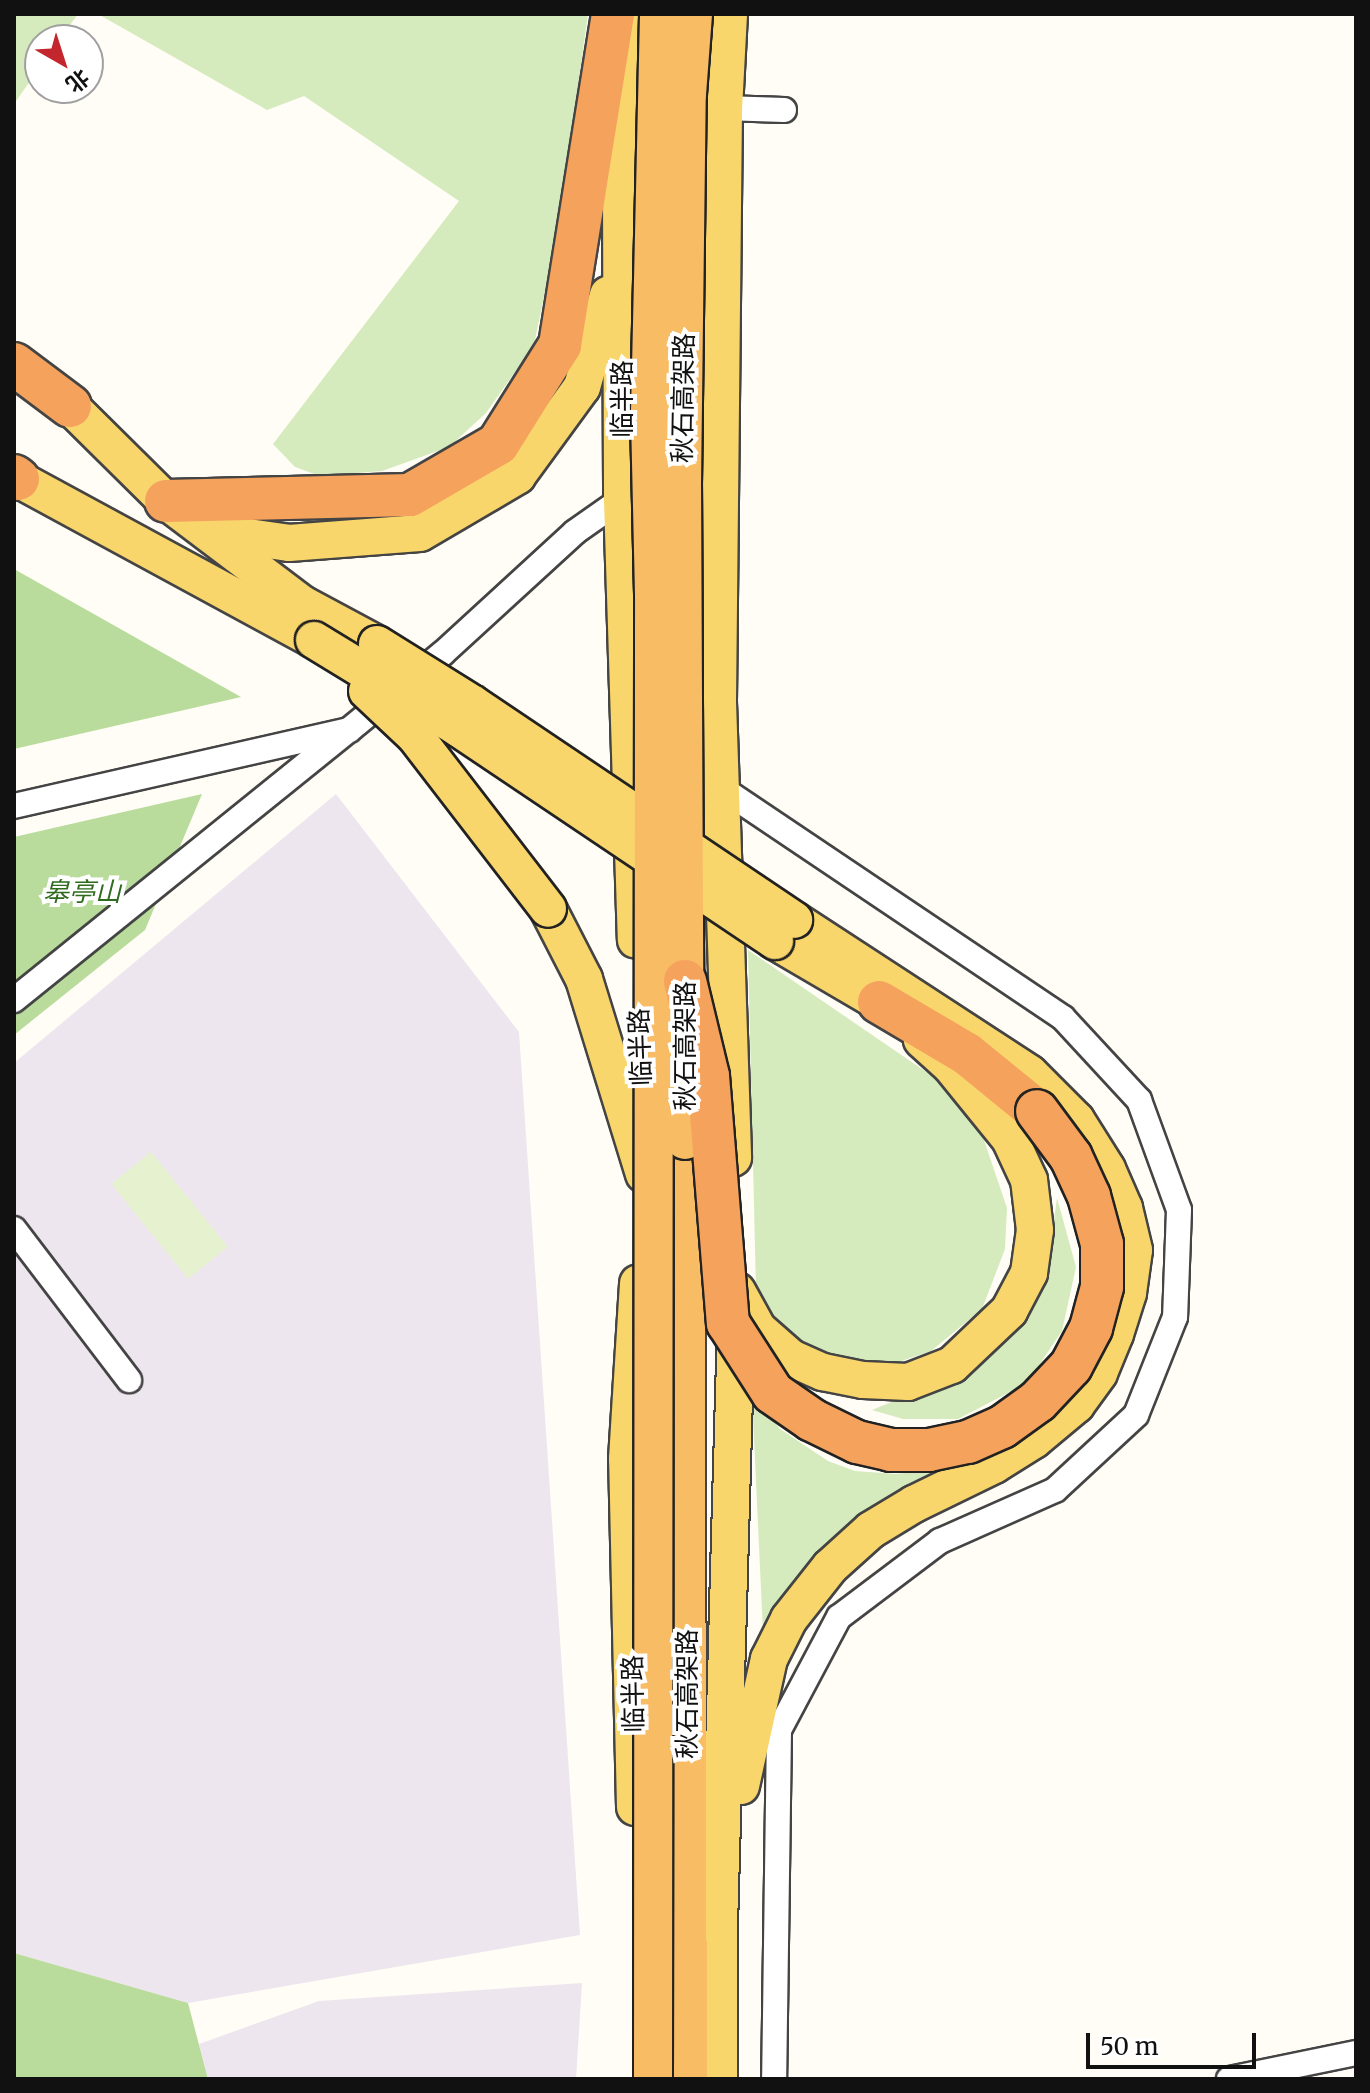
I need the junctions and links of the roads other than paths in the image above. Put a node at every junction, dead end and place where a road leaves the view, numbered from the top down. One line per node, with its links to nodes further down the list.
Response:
1 (613, 14): 14 (highway)
2 (634, 14): 8 (main road, 临半路)
3 (659, 14): 30 (highway, 秋石高架路, bridge)
4 (693, 14): 20 (highway, 秋石高架路, bridge)
5 (729, 14): 6 (main road)
6 (724, 108): 7 (street); 12 (main road)
7 (784, 110)
8 (621, 195): 13 (main road, 临半路); 14 (main road)
9 (14, 364): 10 (highway)
10 (70, 406): 14 (main road)
11 (16, 478): 15 (main road)
12 (719, 480): 13 (street); 17 (main road)
13 (622, 499): 16 (street); 23 (main road, 临半路)
14 (166, 501): 19 (main road, bridge)
15 (314, 640): 19 (main road, bridge); 23 (main road, bridge)
16 (349, 730): 18 (street); 21 (street)
17 (721, 788): 25 (main road); 33 (street)
18 (14, 806)
19 (784, 931): 22 (main road); 27 (main road)
20 (685, 981): 22 (highway, bridge); 31 (highway, 秋石高架路, bridge)
21 (14, 1000)
22 (879, 1002): 25 (main road)
23 (644, 1174): 29 (main road, 临半路)
24 (14, 1229): 26 (street)
25 (737, 1290): 27 (main road)
26 (129, 1380)
27 (719, 1926): 32 (main road)
28 (1356, 2053): 34 (street)
29 (646, 2079)
30 (653, 2079)
31 (688, 2079)
32 (719, 2079)
33 (774, 2079)
34 (1229, 2079)

